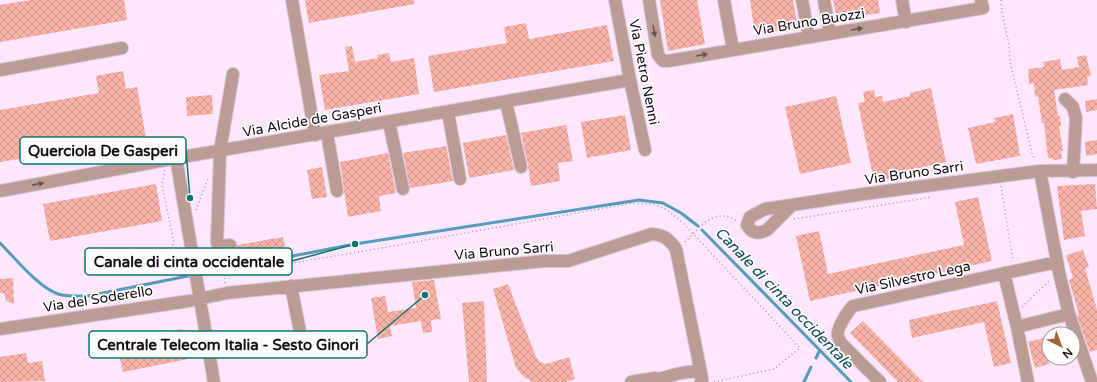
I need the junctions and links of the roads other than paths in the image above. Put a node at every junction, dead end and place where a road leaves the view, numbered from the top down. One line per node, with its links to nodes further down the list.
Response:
1 (292, 0): 21 (street)
2 (615, 0): 16 (street, Via Pietro Nenni)
3 (649, 0): 13 (street, Via Bruno Buozzi, one-way to 13)
4 (724, 0): 13 (street)
5 (802, 0): 11 (street)
6 (824, 0): 10 (street)
7 (902, 0): 9 (street)
8 (982, 4): 9 (street, Via Bruno Buozzi)
9 (906, 22): 10 (street, Via Bruno Buozzi, one-way to 9)
10 (830, 33): 11 (street, Via Bruno Buozzi)
11 (809, 37): 13 (street, Via Bruno Buozzi)
12 (122, 48): 14 (street)
13 (733, 50)
14 (0, 70)
15 (233, 74): 23 (street)
16 (630, 80): 18 (street, Via Alcide de Gasperi); 22 (street, Via Pietro Nenni)
17 (1065, 99): 28 (street)
18 (506, 102): 19 (street, Via Alcide de Gasperi); 25 (street)
19 (448, 112): 20 (street, Via Alcide de Gasperi); 29 (street)
20 (389, 122): 21 (street, Via Alcide de Gasperi); 30 (street)
21 (321, 134): 23 (street, Via Alcide de Gasperi); 32 (street)
22 (644, 150)
23 (220, 151): 24 (street, Via Alcide de Gasperi); 34 (street)
24 (176, 158): 31 (street, Via Alcide de Gasperi, one-way to 24); 38 (street)
25 (521, 167)
26 (1097, 170): 28 (street, Via Bruno Sarri)
27 (1040, 171): 28 (street, Via Bruno Sarri); 33 (street, Via Bruno Sarri); 35 (street)
28 (1073, 172)
29 (460, 179)
30 (403, 189)
31 (0, 191)
32 (337, 191)
33 (792, 205)
34 (230, 245)
35 (1058, 267): 36 (street, Via Silvestro Lega); 39 (street)
36 (1010, 272): 40 (street); 47 (street, Via Silvestro Lega)
37 (291, 286): 38 (street, Via Bruno Sarri); 42 (street); 43 (street, Via Bruno Sarri)
38 (200, 299): 41 (street, Via del Soderello); 45 (street)
39 (1069, 314): 40 (street); 49 (street)
40 (1017, 327): 48 (street)
41 (0, 329)
42 (303, 348)
43 (701, 378): 44 (street)
44 (660, 380): 46 (street)
45 (214, 382)
46 (631, 382)
47 (880, 382)
48 (1028, 382)
49 (1092, 382)

